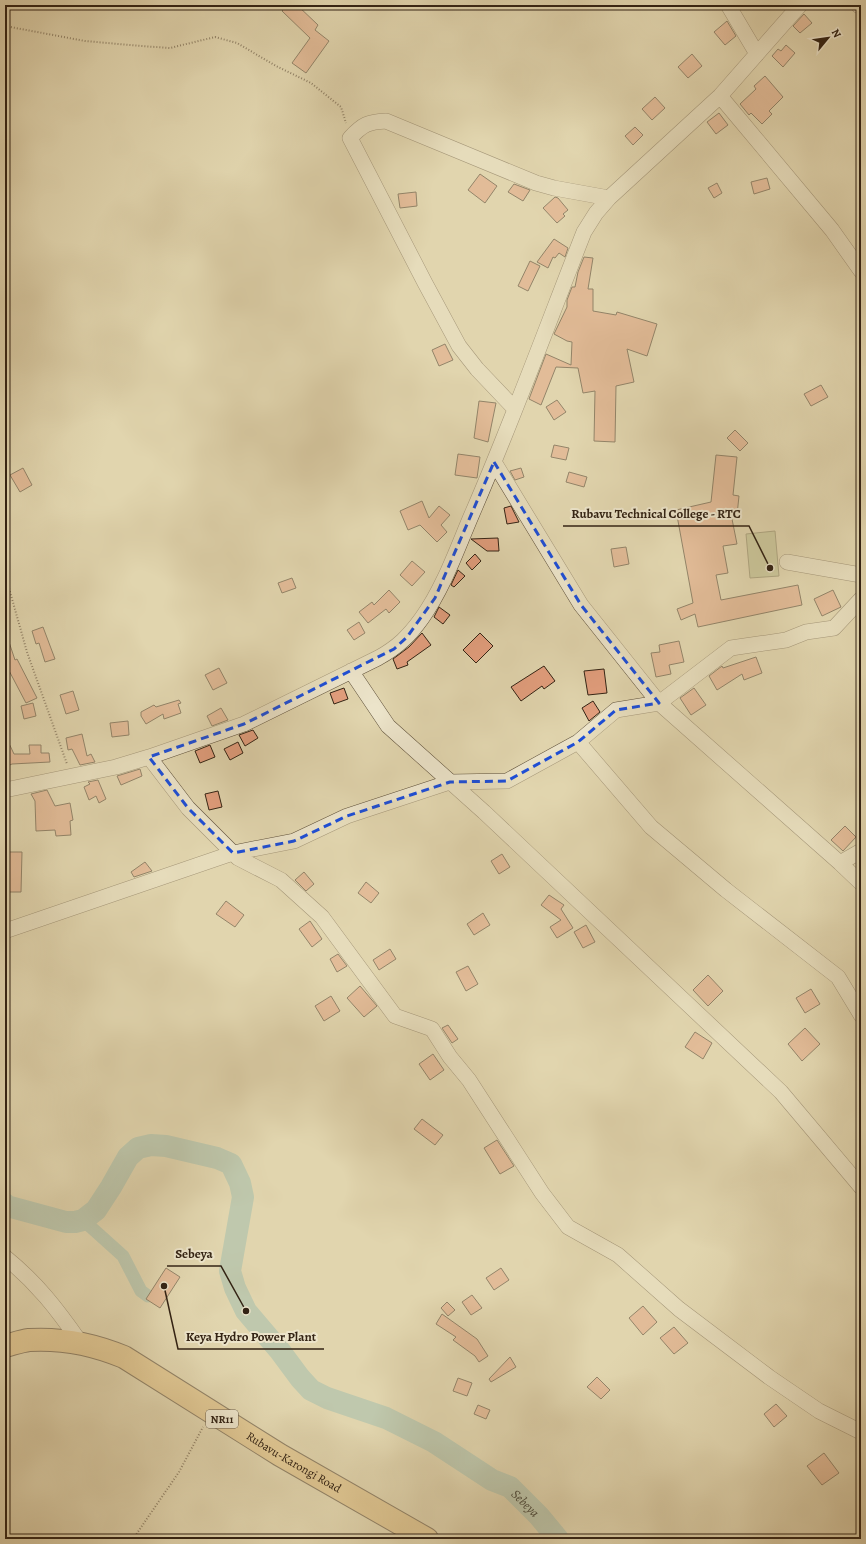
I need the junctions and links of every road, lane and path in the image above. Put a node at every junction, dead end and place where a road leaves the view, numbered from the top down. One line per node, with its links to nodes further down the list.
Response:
1 (728, 5): 6 (street)
2 (800, 5): 6 (street)
3 (858, 5): 4 (street)
4 (861, 7)
5 (5, 26): 8 (path)
6 (757, 54): 7 (street)
7 (720, 96): 9 (street); 10 (street)
8 (350, 138): 9 (street); 11 (street)
9 (609, 198): 11 (street)
10 (861, 271)
11 (514, 409): 12 (street)
12 (494, 462): 17 (street); 18 (street)
13 (787, 562): 15 (street)
14 (5, 574): 21 (path)
15 (861, 575)
16 (861, 598): 18 (street)
17 (351, 671): 20 (street); 22 (street)
18 (658, 703): 19 (street); 26 (street)
19 (578, 742): 22 (street); 29 (street)
20 (149, 757): 21 (street); 25 (street)
21 (72, 776): 23 (street)
22 (450, 782): 25 (street); 30 (street)
23 (5, 790)
24 (861, 851): 26 (street)
25 (233, 853): 28 (street); 35 (street)
26 (840, 863): 27 (street)
27 (861, 884)
28 (5, 931)
29 (861, 1015)
30 (861, 1187)
31 (5, 1257): 32 (street)
32 (80, 1342): 33 (highway, Rubavu-Karongi Road / NR11); 34 (highway, Rubavu-Karongi Road / NR11)
33 (5, 1346)
34 (212, 1412): 36 (path); 37 (highway, Rubavu-Karongi Road / NR11)
35 (861, 1432)
36 (133, 1539)
37 (427, 1539)

